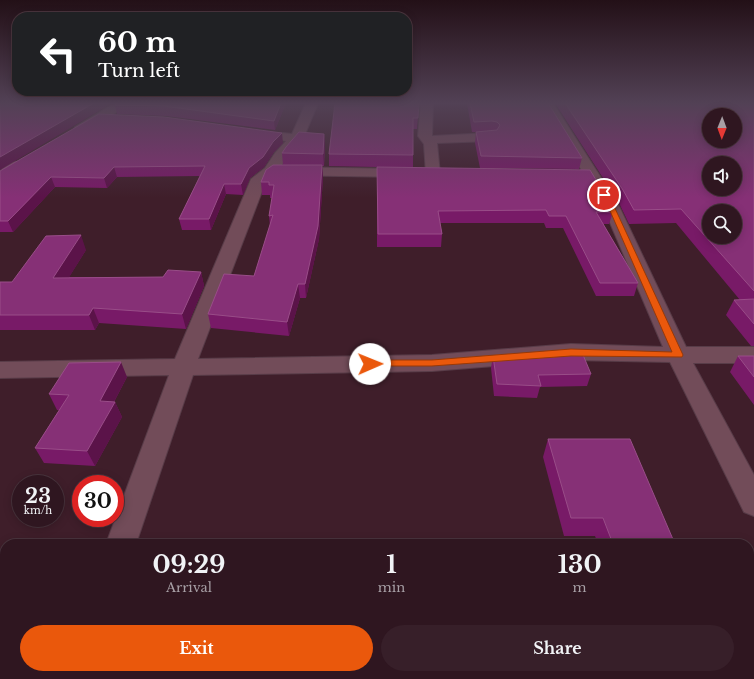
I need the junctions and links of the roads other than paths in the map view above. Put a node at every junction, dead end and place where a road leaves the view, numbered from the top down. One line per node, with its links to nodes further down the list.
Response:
1 (72, 135): 7 (street)
2 (273, 135): 8 (street)
3 (298, 135): 8 (street)
4 (425, 135): 9 (street)
5 (563, 135): 16 (street)
6 (490, 137): 9 (street)
7 (66, 138)
8 (296, 139): 13 (street)
9 (428, 140): 13 (street)
10 (32, 157): 12 (street)
11 (0, 165): 12 (street)
12 (19, 165): 14 (street)
13 (271, 171): 17 (street)
14 (0, 177)
15 (754, 354): 16 (street)
16 (678, 355): 17 (street); 19 (street)
17 (185, 366): 18 (street); 20 (street)
18 (0, 370)
19 (754, 503)
20 (123, 539)

